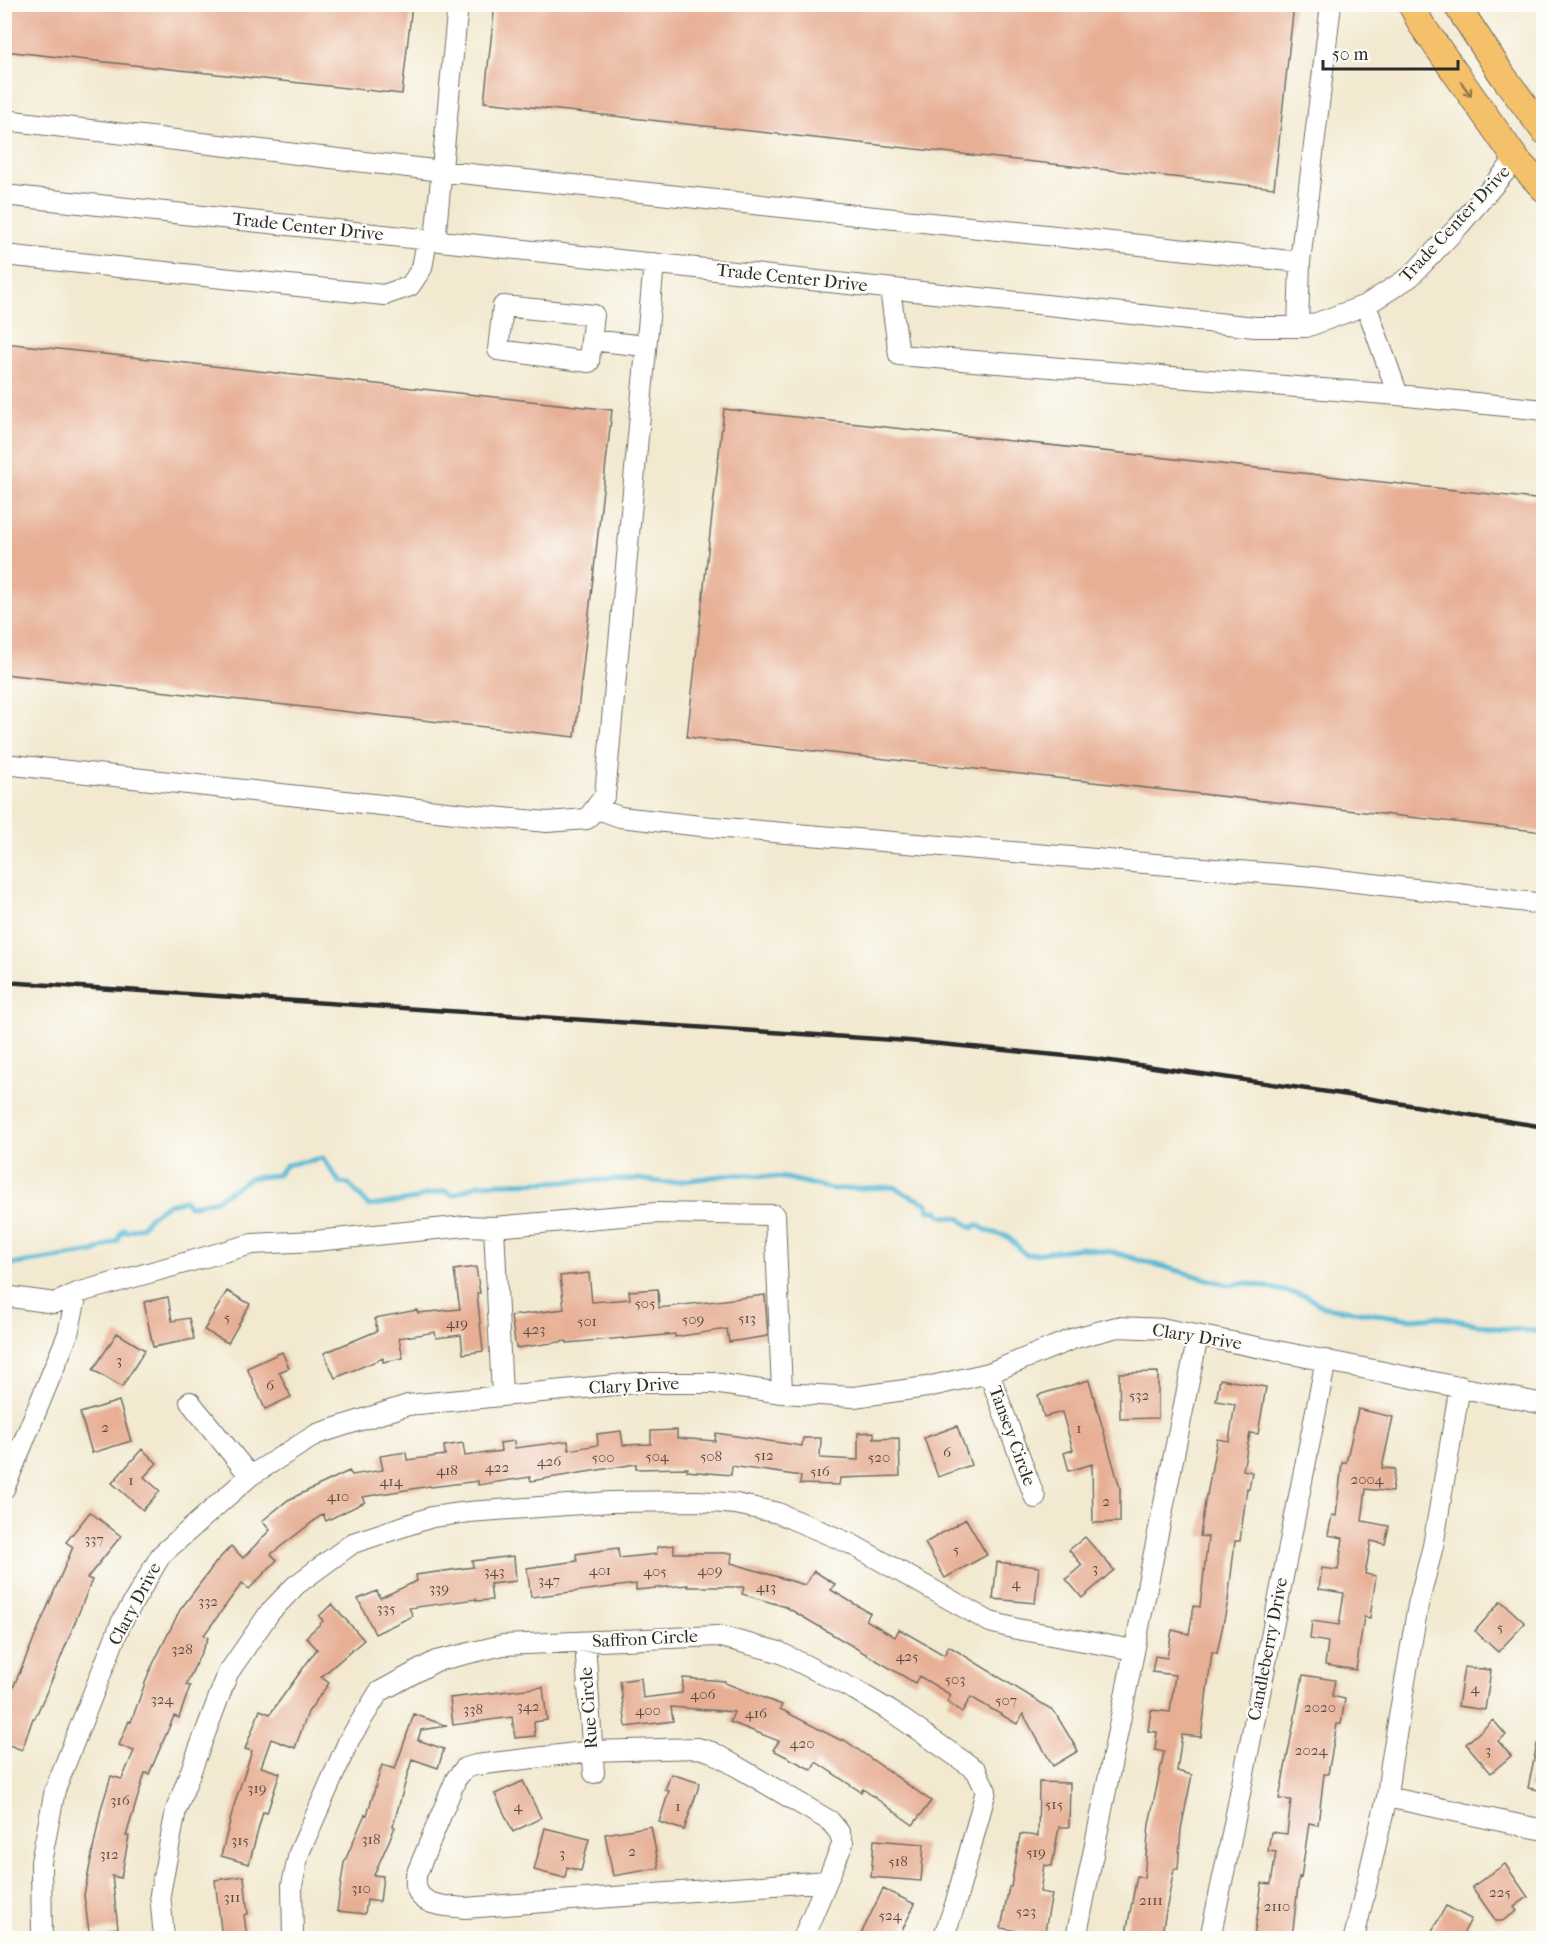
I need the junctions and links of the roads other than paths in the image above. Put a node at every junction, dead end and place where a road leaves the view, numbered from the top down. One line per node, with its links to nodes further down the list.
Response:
1 (458, 4): 9 (street)
2 (1331, 4): 14 (street)
3 (1412, 4): 8 (main road, one-way to 8)
4 (1456, 4): 6 (main road)
5 (4, 120): 9 (street)
6 (1544, 131)
7 (1544, 136): 8 (main road)
8 (1516, 159): 10 (main road); 17 (street, Trade Center Drive)
9 (442, 171): 12 (street); 14 (street)
10 (1544, 189)
11 (4, 195): 12 (street, Trade Center Drive)
12 (431, 240): 13 (street); 15 (street, Trade Center Drive)
13 (4, 255)
14 (1300, 262): 18 (street)
15 (654, 263): 16 (street, Trade Center Drive); 20 (street)
16 (890, 289): 18 (street, Trade Center Drive); 21 (street)
17 (1366, 305): 18 (street, Trade Center Drive); 21 (street)
18 (1298, 327)
19 (591, 340): 19 (street); 20 (street)
20 (645, 346): 24 (street)
21 (1398, 395): 22 (street)
22 (1544, 410)
23 (4, 765): 24 (street)
24 (595, 808): 25 (street)
25 (1544, 904)
26 (494, 1227): 27 (street); 33 (street); 34 (street)
27 (77, 1293): 28 (street); 38 (street)
28 (4, 1296)
29 (1198, 1336): 30 (street, Clary Drive); 31 (street, Clary Drive); 41 (street)
30 (1326, 1360): 32 (street, Clary Drive); 53 (street, Candleberry Drive)
31 (989, 1373): 33 (street, Clary Drive); 39 (street, Tansey Circle)
32 (1460, 1386): 36 (street, Clary Drive); 44 (street)
33 (782, 1393): 34 (street, Clary Drive)
34 (502, 1395): 37 (street, Clary Drive)
35 (190, 1402): 37 (street)
36 (1544, 1404)
37 (250, 1476): 47 (street, Clary Drive)
38 (4, 1489)
39 (1035, 1498)
40 (585, 1643): 42 (street, Rue Circle); 49 (street, Saffron Circle); 51 (street, Saffron Circle)
41 (1134, 1650): 48 (street); 52 (street)
42 (592, 1751): 43 (street, Rue Circle); 46 (street); 46 (street)
43 (594, 1773)
44 (1388, 1797): 45 (street); 54 (street)
45 (1544, 1830)
46 (827, 1881): 50 (street)
47 (42, 1938)
48 (164, 1938)
49 (293, 1938)
50 (803, 1938)
51 (944, 1938)
52 (1076, 1938)
53 (1210, 1938)
54 (1354, 1938)

